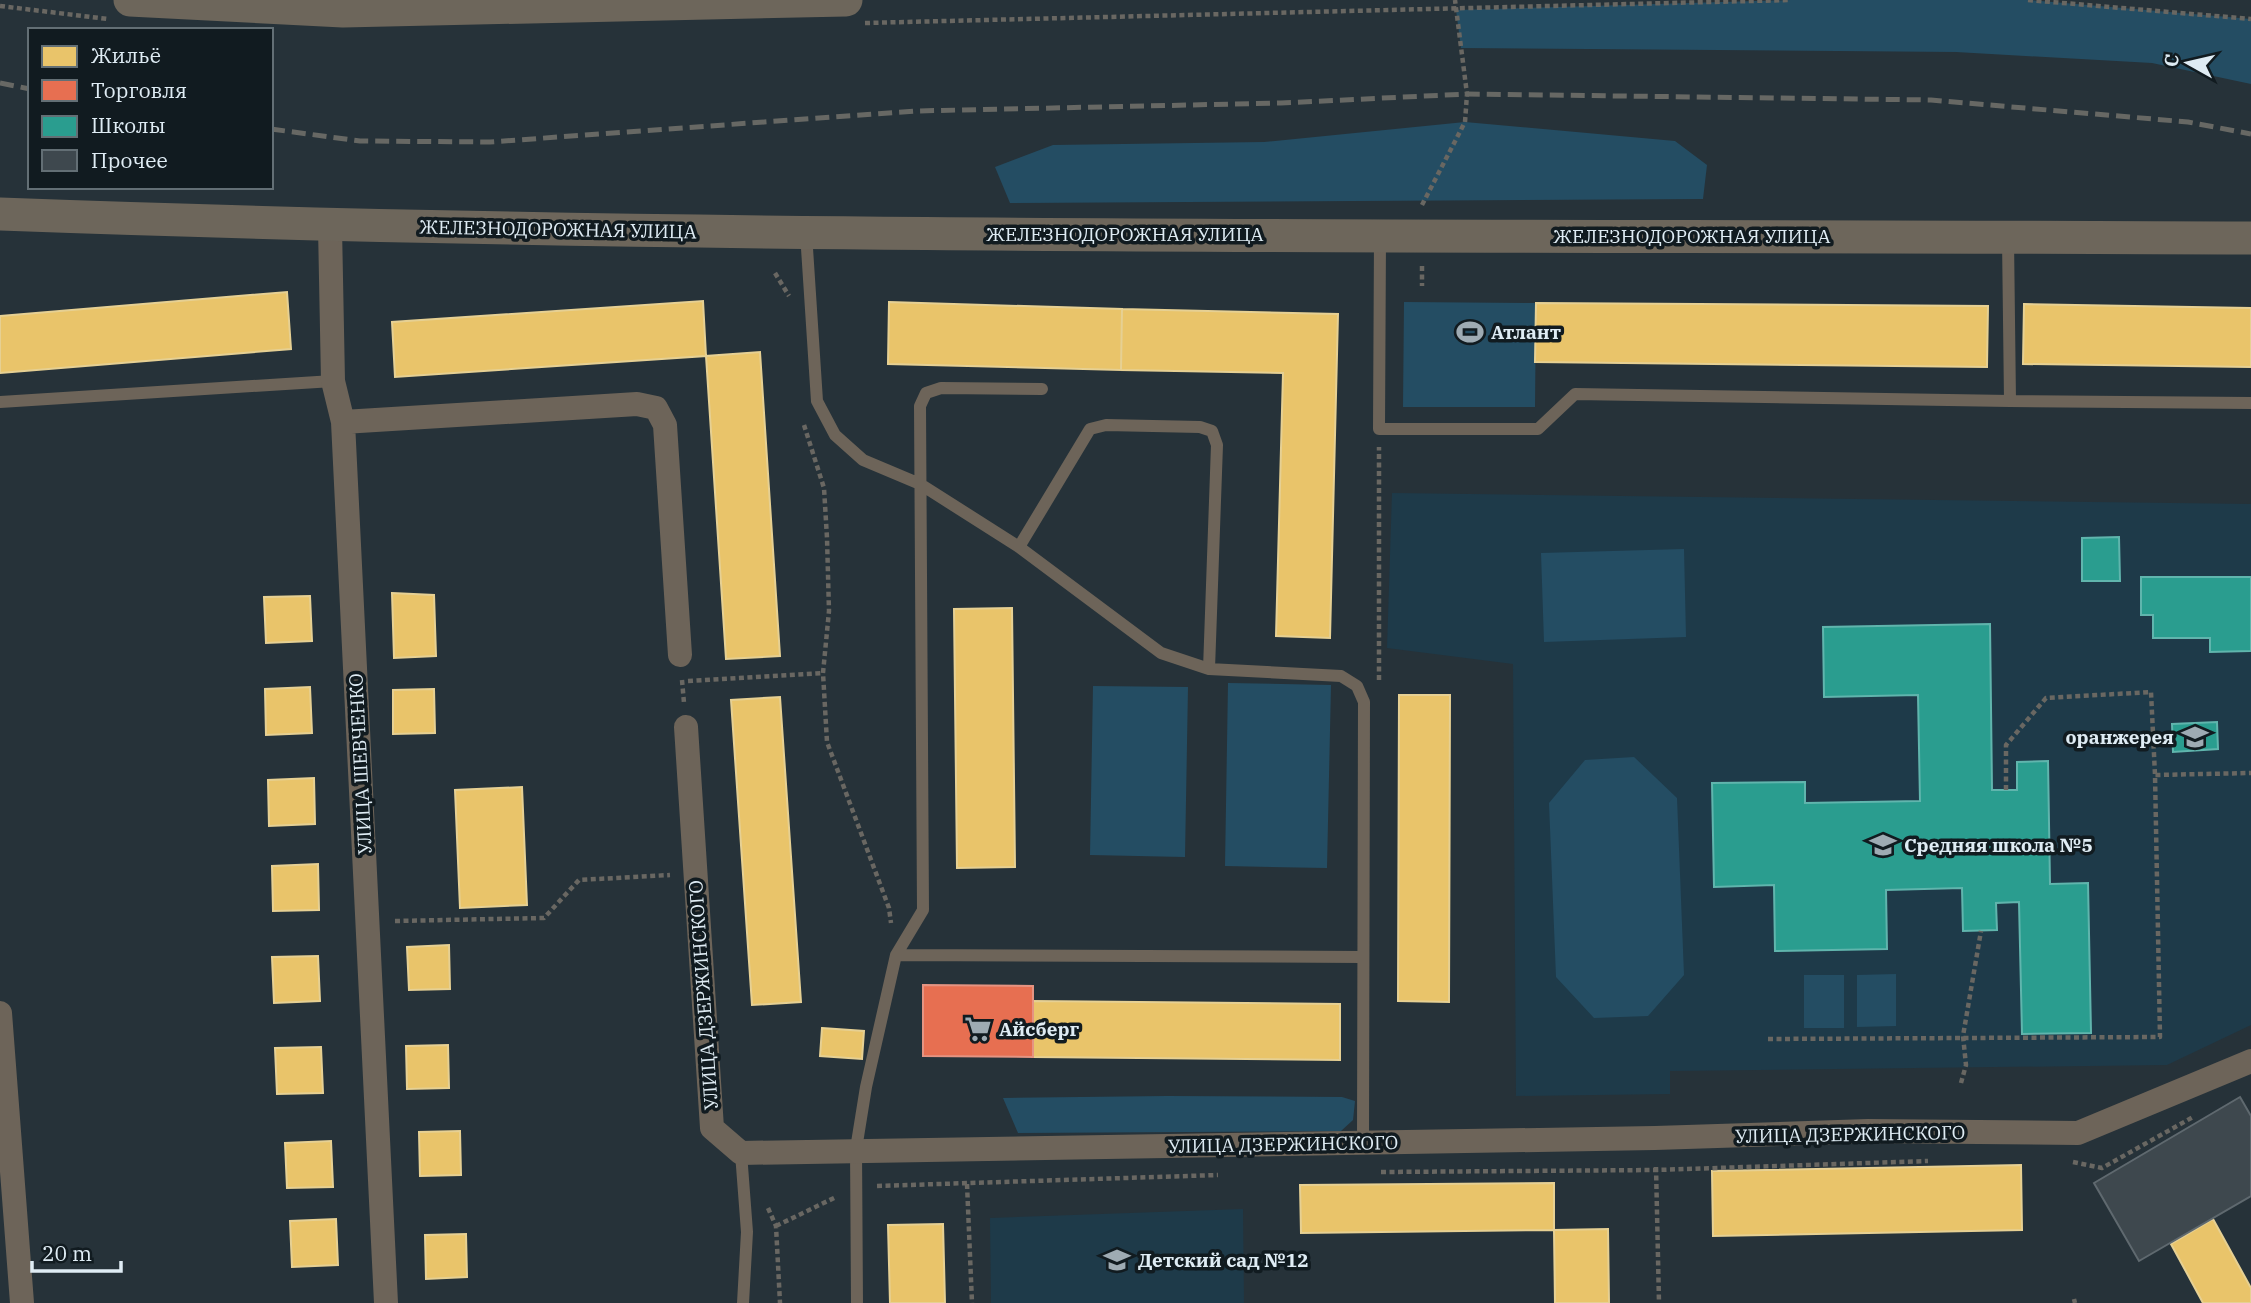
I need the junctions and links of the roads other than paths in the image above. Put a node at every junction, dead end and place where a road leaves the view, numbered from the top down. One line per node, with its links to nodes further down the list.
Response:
1 (120, 10): 2 (street)
2 (851, 12)
3 (0, 214): 4 (street, ЖЕЛЕЗНОДОРОЖНАЯ УЛИЦА)
4 (330, 227): 5 (street, ЖЕЛЕЗНОДОРОЖНАЯ УЛИЦА); 9 (street, УЛИЦА ШЕВЧЕНКО)
5 (806, 232): 6 (street, ЖЕЛЕЗНОДОРОЖНАЯ УЛИЦА); 15 (lane)
6 (1380, 234): 7 (street, ЖЕЛЕЗНОДОРОЖНАЯ УЛИЦА); 11 (lane)
7 (2008, 237): 8 (street, ЖЕЛЕЗНОДОРОЖНАЯ УЛИЦА); 11 (lane)
8 (2251, 238)
9 (333, 381): 12 (lane); 14 (street, УЛИЦА ШЕВЧЕНКО)
10 (1042, 389): 15 (lane)
11 (2010, 401): 13 (lane)
12 (0, 402)
13 (2251, 403)
14 (343, 422): 17 (street); 28 (street, УЛИЦА ШЕВЧЕНКО)
15 (920, 484): 16 (lane); 20 (lane)
16 (1019, 547): 18 (lane); 18 (lane)
17 (680, 654)
18 (1209, 669): 21 (lane)
19 (686, 727): 26 (street, УЛИЦА ДЗЕРЖИНСКОГО)
20 (895, 955): 21 (lane); 25 (lane)
21 (1363, 957): 24 (lane)
22 (0, 1013): 27 (street)
23 (2251, 1061): 24 (street, УЛИЦА ДЗЕРЖИНСКОГО)
24 (1363, 1142): 25 (street, УЛИЦА ДЗЕРЖИНСКОГО)
25 (856, 1149): 26 (street, УЛИЦА ДЗЕРЖИНСКОГО); 30 (lane)
26 (741, 1153): 29 (lane)
27 (22, 1303)
28 (386, 1303)
29 (744, 1303)
30 (857, 1303)

